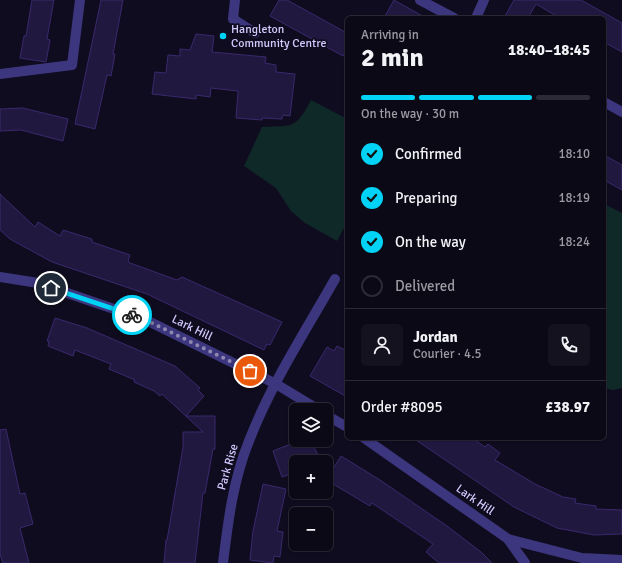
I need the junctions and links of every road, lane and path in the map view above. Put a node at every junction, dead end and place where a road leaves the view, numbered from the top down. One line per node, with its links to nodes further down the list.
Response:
1 (80, 0): 8 (street)
2 (235, 0): 7 (street)
3 (420, 0): 5 (street)
4 (484, 0): 6 (street)
5 (450, 16)
6 (477, 16)
7 (255, 32)
8 (0, 74)
9 (606, 103): 10 (street)
10 (622, 112)
11 (0, 277): 13 (street, Lark Hill)
12 (334, 279): 13 (street, Park Rise)
13 (276, 384): 14 (street, Lark Hill); 21 (street, Park Rise)
14 (307, 403)
15 (333, 418): 16 (street)
16 (345, 426)
17 (367, 440): 18 (street, Lark Hill)
18 (508, 539): 20 (street); 22 (street, Lark Hill)
19 (622, 560): 20 (street)
20 (580, 561)
21 (223, 563)
22 (525, 563)

